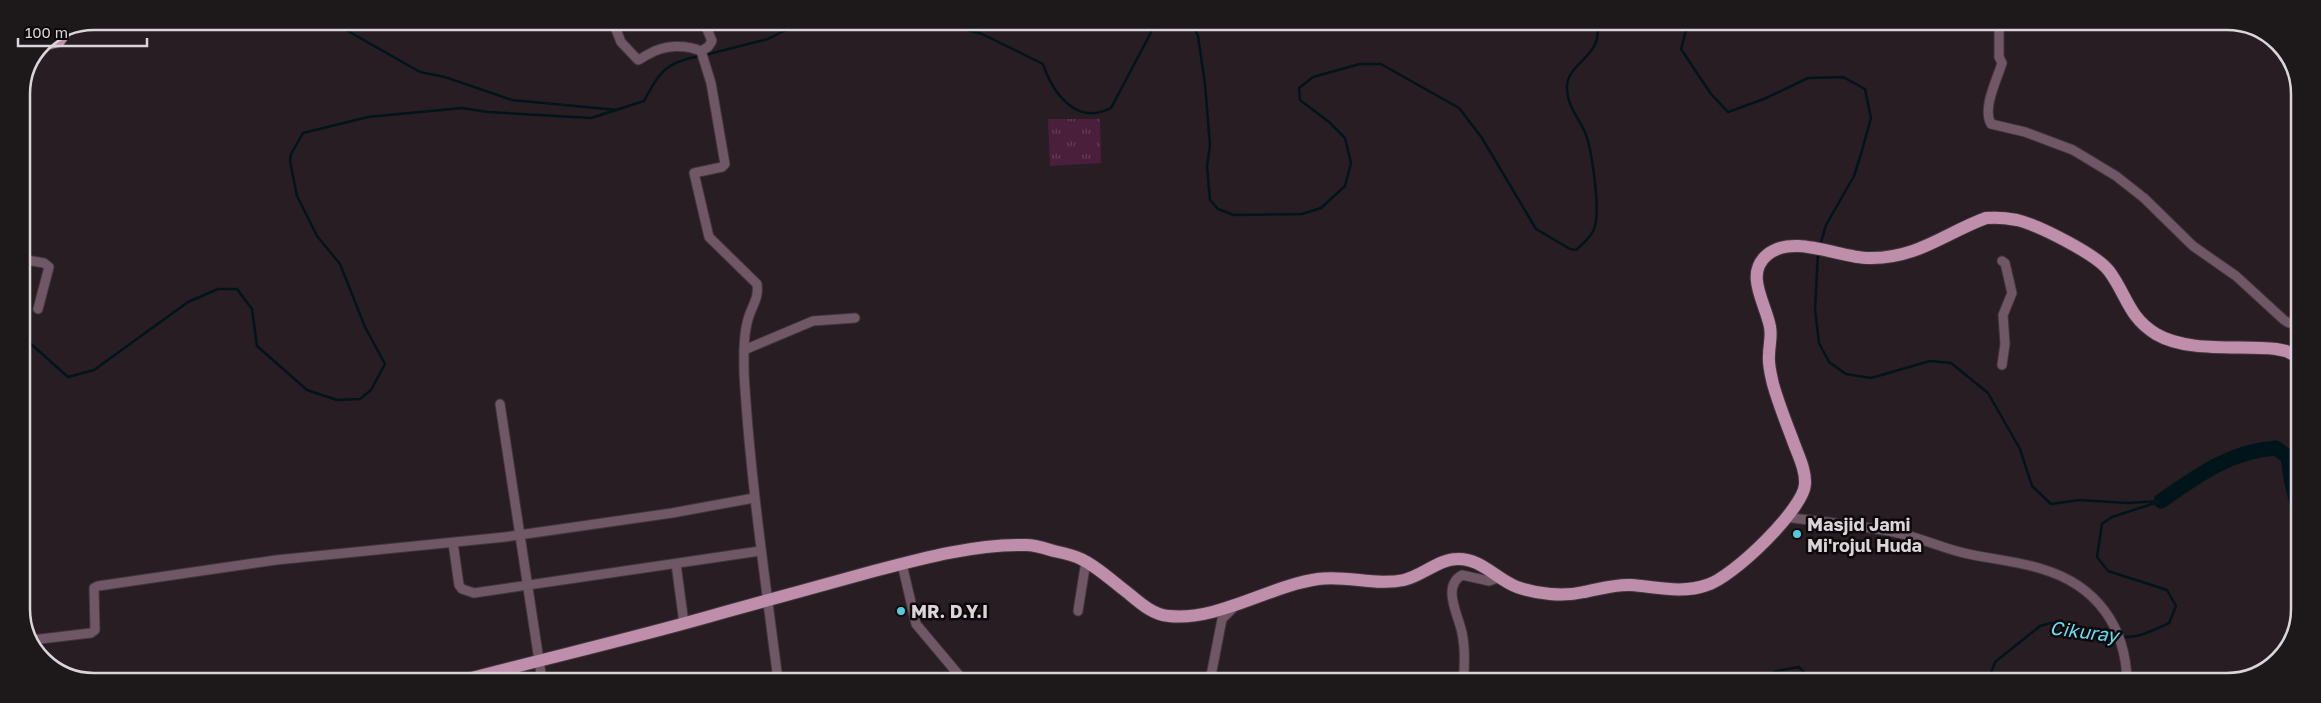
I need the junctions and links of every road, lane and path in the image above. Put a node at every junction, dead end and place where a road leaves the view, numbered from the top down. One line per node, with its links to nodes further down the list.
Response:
1 (616, 30): 4 (street)
2 (707, 30): 4 (street)
3 (1999, 30): 9 (street)
4 (702, 53): 10 (street)
5 (30, 260): 7 (street)
6 (2002, 261): 12 (street)
7 (38, 309)
8 (855, 318): 10 (street)
9 (2291, 323)
10 (744, 350): 14 (street)
11 (2291, 354): 15 (main road)
12 (2002, 365)
13 (500, 404): 16 (street)
14 (754, 498): 16 (street); 18 (street)
15 (1785, 517): 22 (main road); 36 (street)
16 (519, 535): 17 (street); 23 (street)
17 (453, 543): 23 (street); 28 (street)
18 (760, 551): 20 (street); 24 (street)
19 (1086, 561): 21 (main road); 25 (main road); 26 (street)
20 (676, 564): 23 (street); 27 (street)
21 (902, 564): 24 (main road); 33 (street)
22 (1498, 578): 25 (main road); 35 (street)
23 (528, 584): 29 (street)
24 (768, 600): 27 (main road); 32 (street)
25 (1240, 602): 34 (street)
26 (1078, 612)
27 (684, 623): 29 (main road)
28 (38, 639)
29 (539, 660): 30 (main road); 31 (street)
30 (490, 673)
31 (541, 673)
32 (777, 673)
33 (956, 673)
34 (1211, 673)
35 (1463, 673)
36 (2126, 673)

